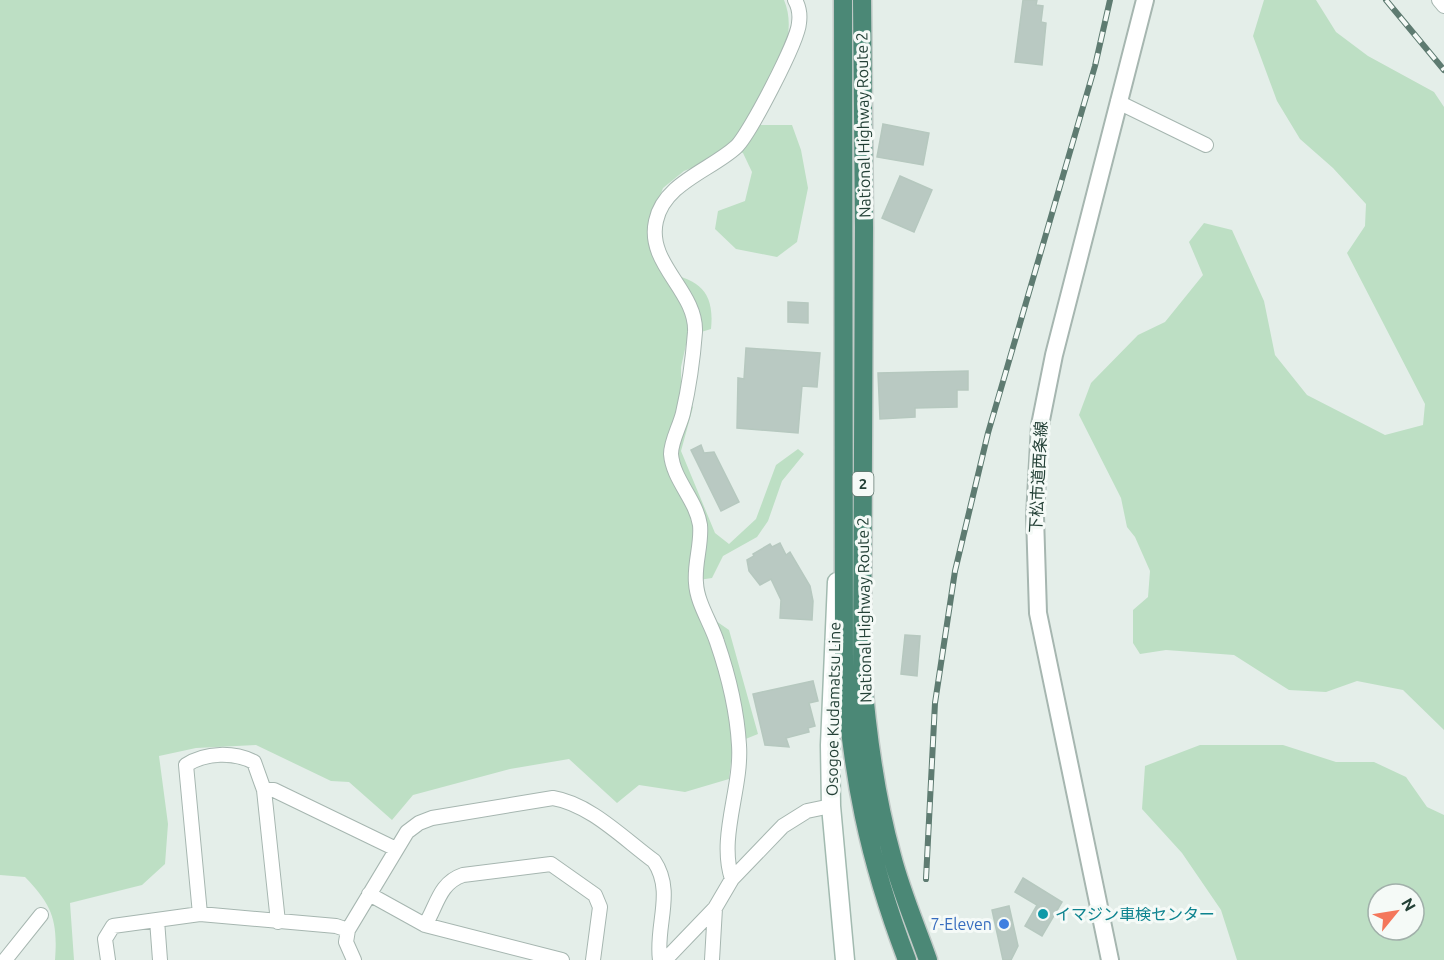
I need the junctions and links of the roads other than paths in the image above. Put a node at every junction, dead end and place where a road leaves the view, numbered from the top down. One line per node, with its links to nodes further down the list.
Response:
1 (795, 0): 13 (street)
2 (843, 0): 9 (highway, National Highway Route 2 / 2)
3 (862, 0): 33 (highway, National Highway Route 2 / 2)
4 (1144, 0): 7 (street, 下松市道西条線)
5 (1439, 0): 6 (street)
6 (1444, 6)
7 (1118, 102): 8 (street); 34 (street, 下松市道西条線)
8 (1206, 145)
9 (844, 494): 11 (main road, Osogoe Kudamatsu Line); 32 (highway, National Highway Route 2 / 2)
10 (264, 790): 12 (street); 16 (street); 19 (street)
11 (831, 806): 13 (street); 31 (main road, Osogoe Kudamatsu Line)
12 (396, 849): 14 (street); 28 (street)
13 (732, 879): 15 (street)
14 (369, 894): 20 (street); 21 (street)
15 (715, 908): 29 (street); 30 (street)
16 (200, 914): 18 (street); 19 (street)
17 (41, 915): 22 (street)
18 (157, 920): 23 (street); 24 (street)
19 (279, 922): 21 (street)
20 (425, 925): 26 (street); 27 (street)
21 (348, 930): 25 (street)
22 (5, 952)
23 (108, 960)
24 (160, 960)
25 (354, 960)
26 (562, 960)
27 (593, 960)
28 (660, 960)
29 (665, 960)
30 (712, 960)
31 (845, 960)
32 (908, 960)
33 (928, 960)
34 (1110, 960)

